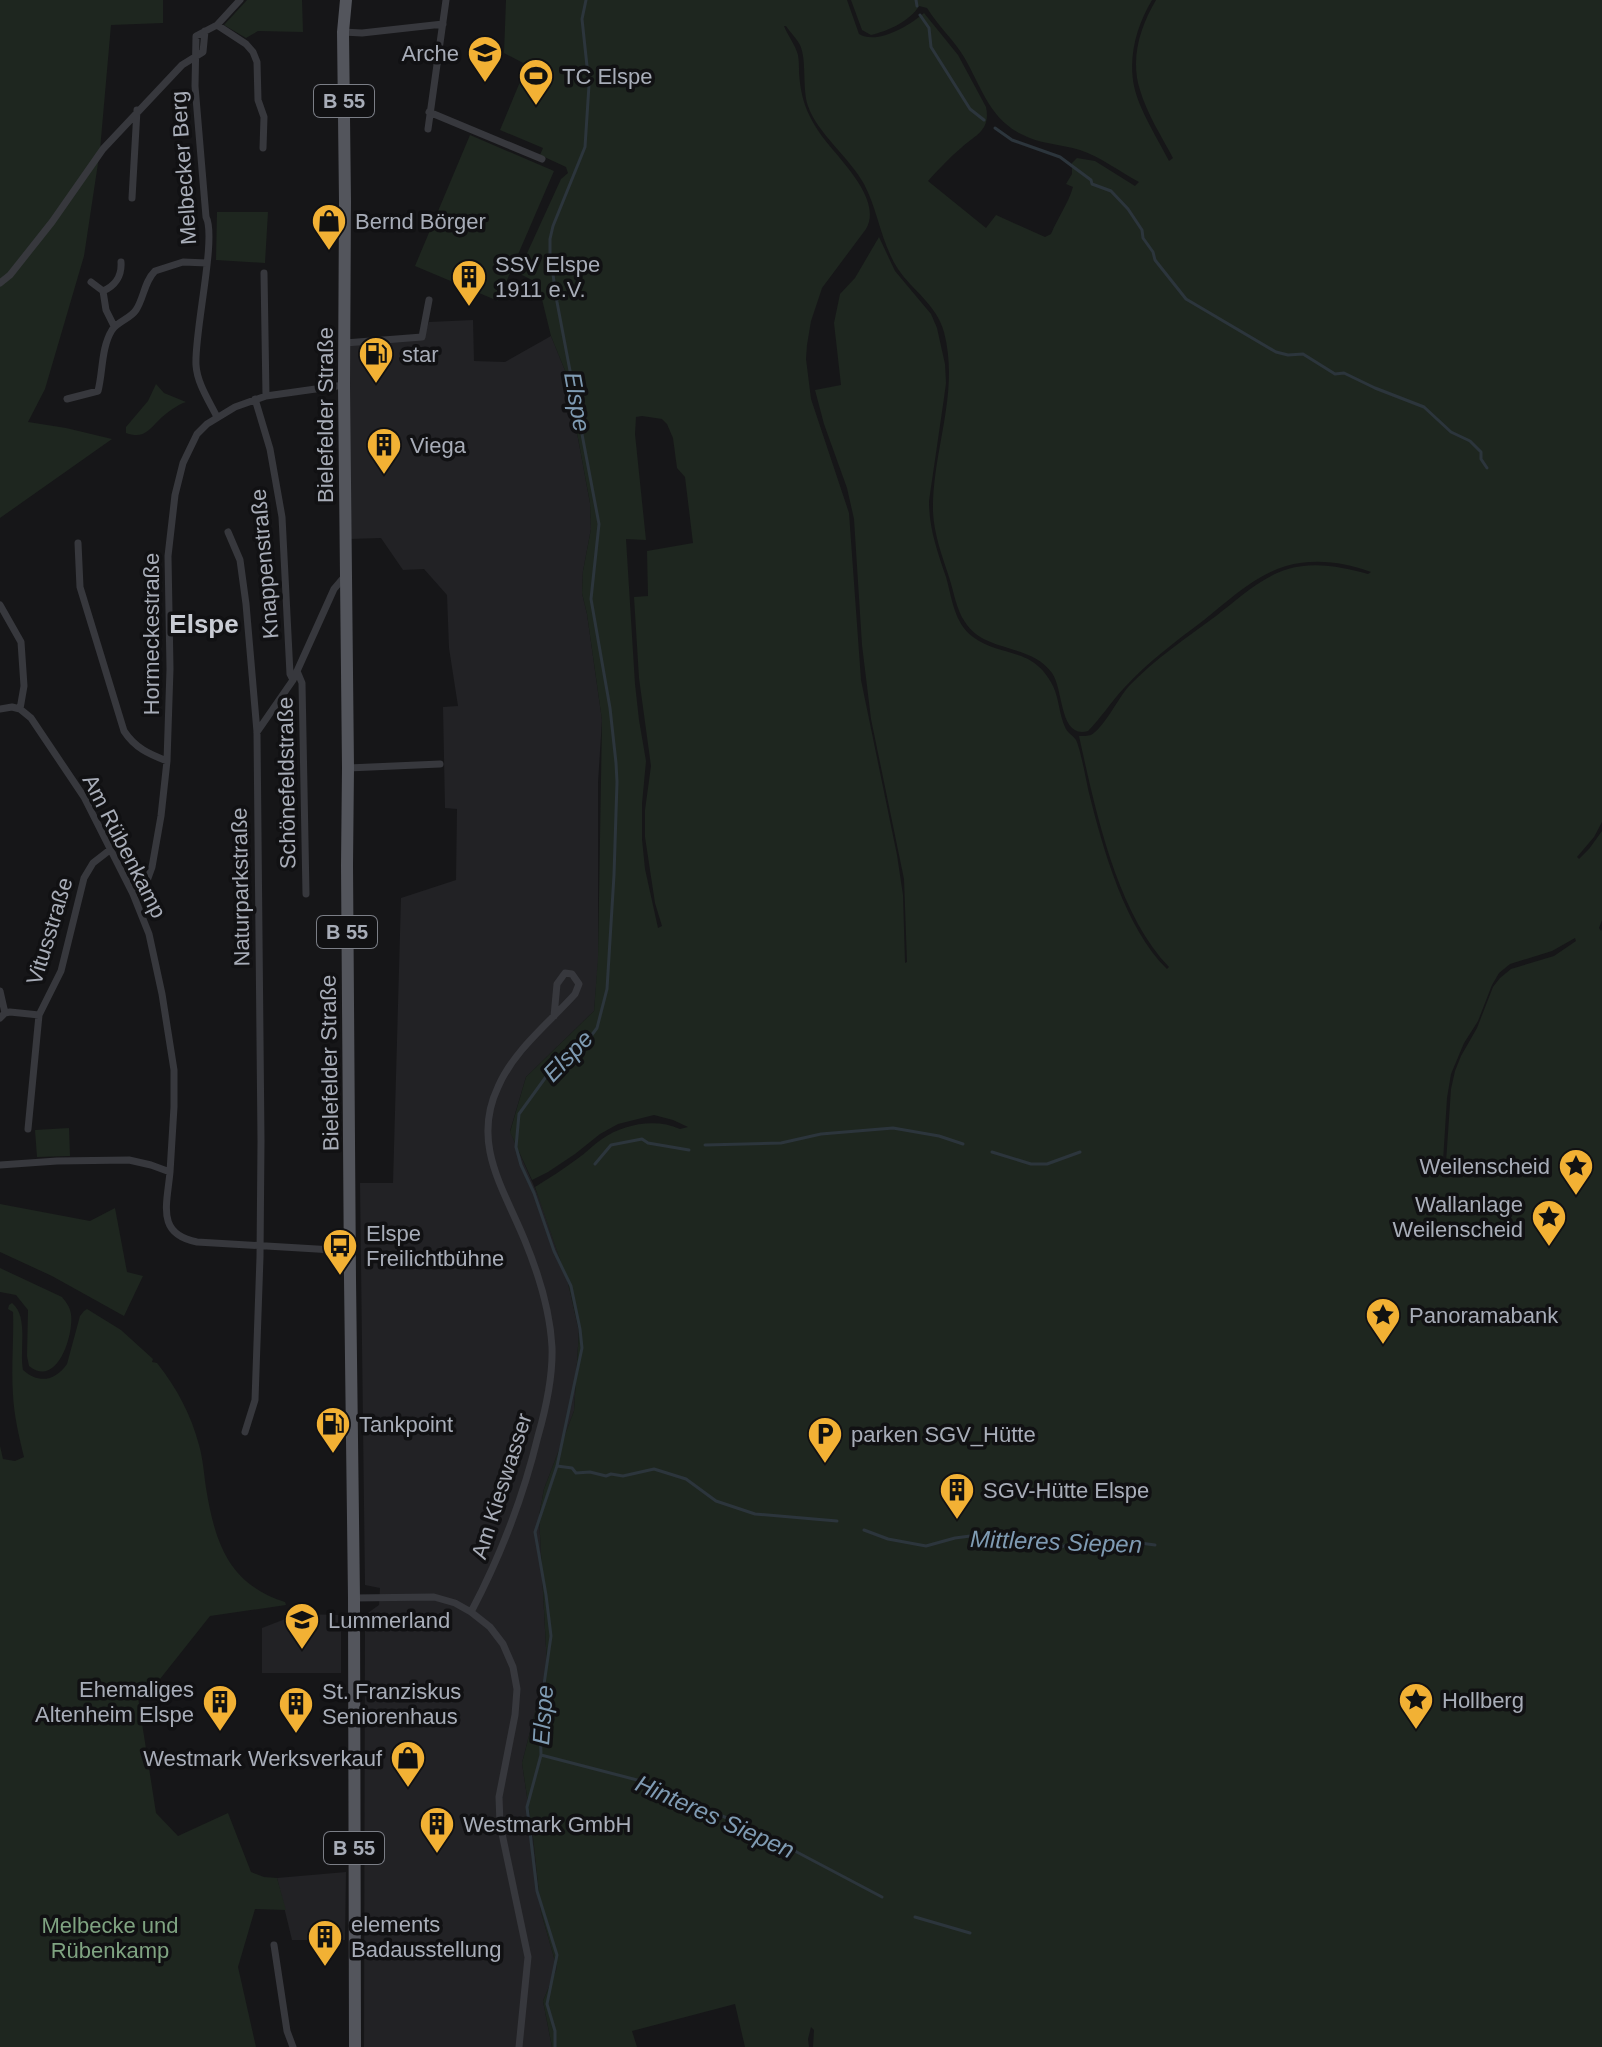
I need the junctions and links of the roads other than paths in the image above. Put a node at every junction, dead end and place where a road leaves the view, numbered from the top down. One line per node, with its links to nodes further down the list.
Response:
1 (240, 0): 5 (street)
2 (346, 0): 6 (main road, Bielefelder Straße / B 55)
3 (446, 0): 4 (street)
4 (443, 24): 6 (street); 9 (street)
5 (217, 25): 7 (street); 11 (street)
6 (343, 32): 22 (main road, Bielefelder Straße / B 55)
7 (196, 56): 8 (street); 15 (street, Melbecker Berg)
8 (137, 110): 13 (street); 18 (street)
9 (429, 112): 10 (street); 12 (street)
10 (428, 129)
11 (263, 148)
12 (542, 159)
13 (132, 198)
14 (121, 262): 19 (street)
15 (207, 263): 21 (street); 27 (street, Melbecker Berg)
16 (264, 273): 24 (street)
17 (91, 282): 19 (street)
18 (0, 283)
19 (103, 291): 21 (street)
20 (429, 300): 22 (street)
21 (114, 326): 25 (street)
22 (345, 343): 23 (main road, Bielefelder Straße / B 55)
23 (344, 385): 24 (street, Hormeckestraße); 30 (main road, Bielefelder Straße / B 55)
24 (266, 396): 26 (street, Hormeckestraße)
25 (67, 399)
26 (255, 399): 27 (street, Hormeckestraße); 33 (street, Knappenstraße)
27 (217, 417): 37 (street, Hormeckestraße)
28 (228, 532): 36 (street, Naturparkstraße)
29 (78, 543): 37 (street)
30 (345, 576): 32 (street); 39 (main road, Bielefelder Straße / B 55)
31 (0, 605): 35 (street)
32 (297, 671): 33 (street); 42 (street, Schönefeldstraße)
33 (293, 680): 36 (street)
34 (0, 709): 35 (street)
35 (20, 709): 40 (street, Am Rübenkamp)
36 (257, 732): 50 (street, Naturparkstraße)
37 (167, 761): 41 (street, Hormeckestraße)
38 (440, 764): 39 (street)
39 (348, 768): 51 (main road, Bielefelder Straße / B 55)
40 (111, 849): 41 (street, Am Rübenkamp); 44 (street, Vitusstraße)
41 (133, 894): 49 (street, Am Rübenkamp)
42 (306, 894)
43 (0, 991): 45 (street)
44 (39, 1015): 45 (street); 47 (street, Vitusstraße)
45 (2, 1016)
46 (554, 1016): 46 (street, Am Kieswasser); 54 (street, Am Kieswasser)
47 (28, 1129)
48 (0, 1165): 49 (street)
49 (170, 1172): 50 (street, Am Rübenkamp)
50 (260, 1246): 51 (street); 52 (street, Naturparkstraße)
51 (350, 1251): 53 (main road, Bielefelder Straße / B 55)
52 (245, 1432)
53 (354, 1598): 54 (street); 57 (main road, Bielefelder Straße / B 55)
54 (471, 1612): 58 (street)
55 (274, 1945): 56 (street)
56 (293, 2047)
57 (355, 2047)
58 (519, 2047)

